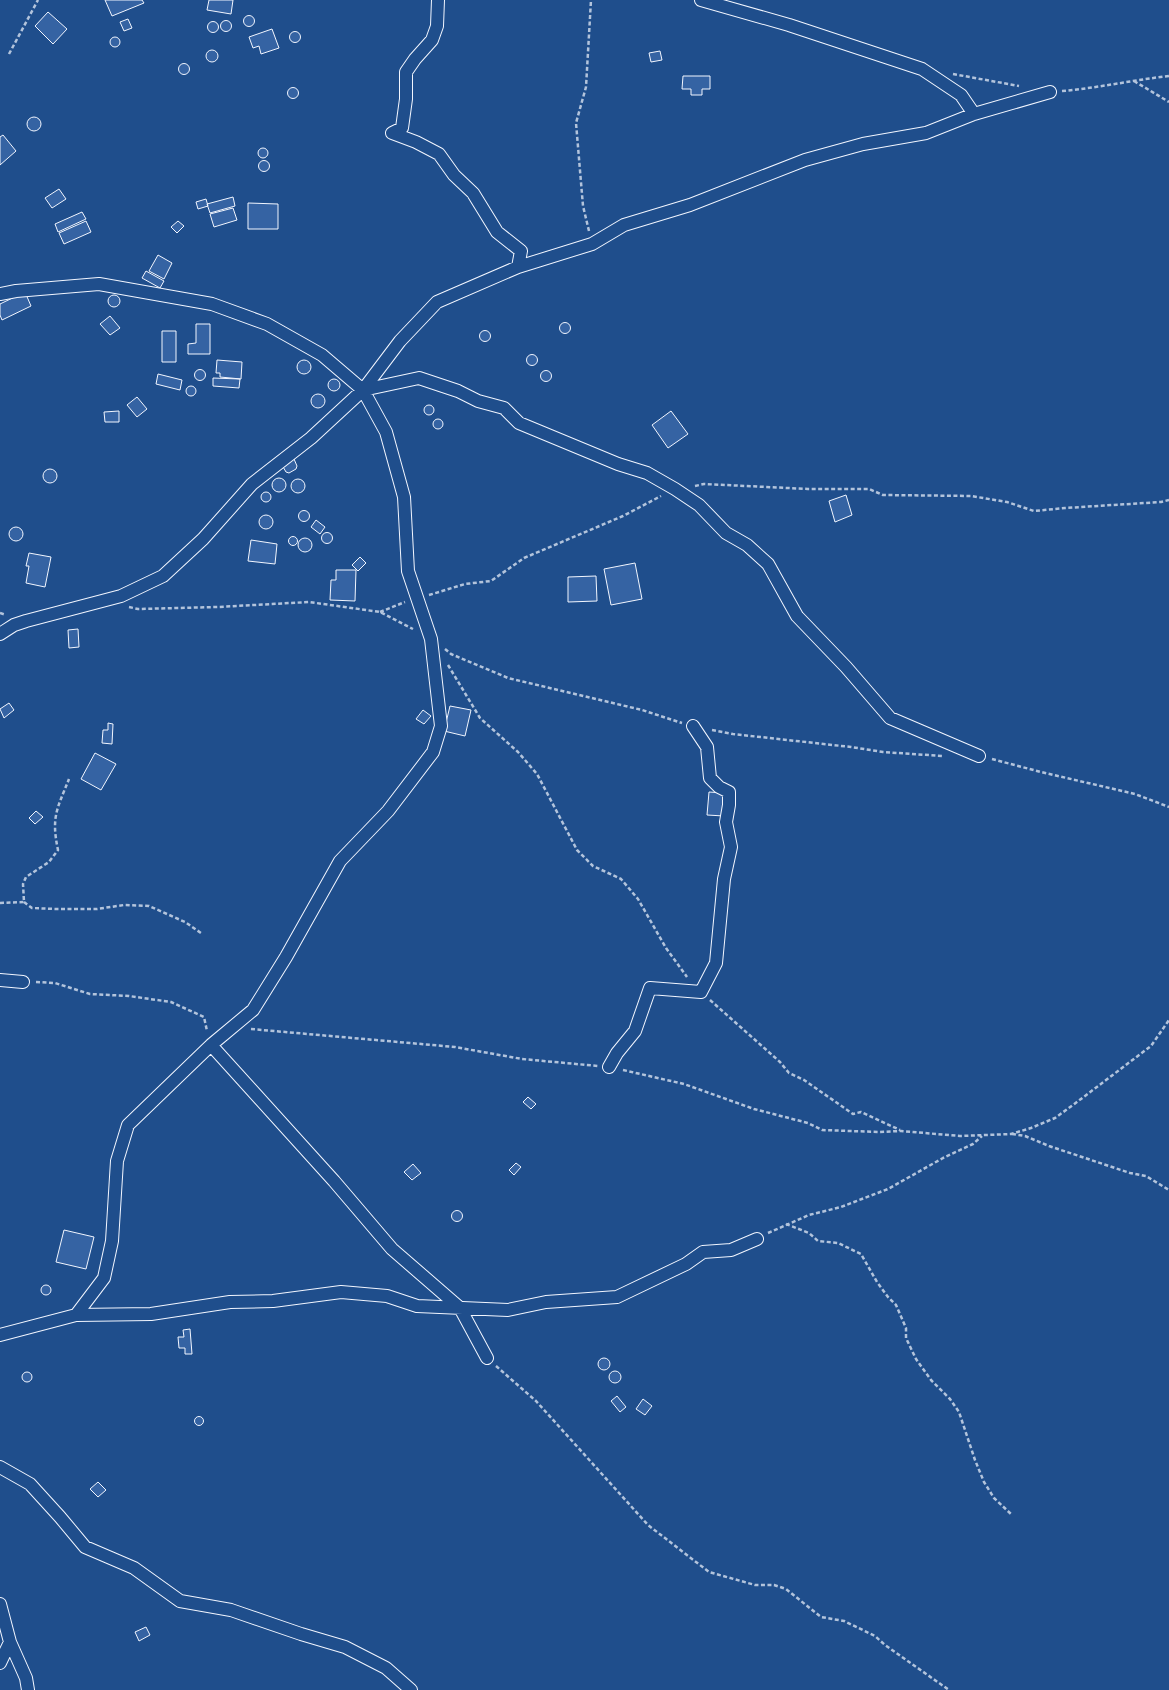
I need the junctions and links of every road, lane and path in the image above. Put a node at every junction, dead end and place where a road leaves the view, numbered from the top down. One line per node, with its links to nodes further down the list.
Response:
1 (38, 0): 5 (path)
2 (438, 0): 11 (street)
3 (591, 0): 10 (path)
4 (701, 0): 9 (street)
5 (9, 54)
6 (1133, 80): 8 (path)
7 (1050, 92): 9 (street)
8 (1169, 102)
9 (974, 114): 10 (street)
10 (592, 244): 11 (street)
11 (518, 267): 13 (street)
12 (0, 294): 13 (street)
13 (363, 390): 14 (street); 16 (street); 19 (street)
14 (675, 488): 15 (path); 16 (path); 24 (street)
15 (1169, 500)
16 (416, 598): 18 (path); 20 (street)
17 (121, 606): 18 (path)
18 (380, 612): 20 (path)
19 (0, 634)
20 (431, 638): 22 (path); 33 (street)
21 (446, 662): 32 (path)
22 (693, 726): 23 (path); 32 (street)
23 (944, 756)
24 (979, 756): 26 (path)
25 (69, 778): 27 (path)
26 (1169, 807)
27 (24, 902): 28 (path); 29 (path)
28 (0, 903)
29 (201, 933)
30 (0, 980): 31 (street)
31 (23, 982)
32 (701, 992): 34 (street); 35 (path)
33 (211, 1045): 41 (street); 42 (street)
34 (609, 1067)
35 (901, 1131)
36 (1011, 1134): 38 (path)
37 (984, 1135): 39 (path)
38 (1169, 1190)
39 (786, 1224): 40 (path); 46 (path)
40 (757, 1239): 41 (street)
41 (460, 1308): 42 (street); 44 (street)
42 (76, 1315): 43 (street)
43 (0, 1335)
44 (487, 1358): 52 (path)
45 (0, 1466): 51 (street)
46 (1011, 1514)
47 (0, 1604): 48 (street)
48 (10, 1642): 49 (street); 50 (street)
49 (0, 1663)
50 (28, 1690)
51 (411, 1690)
52 (948, 1690)

